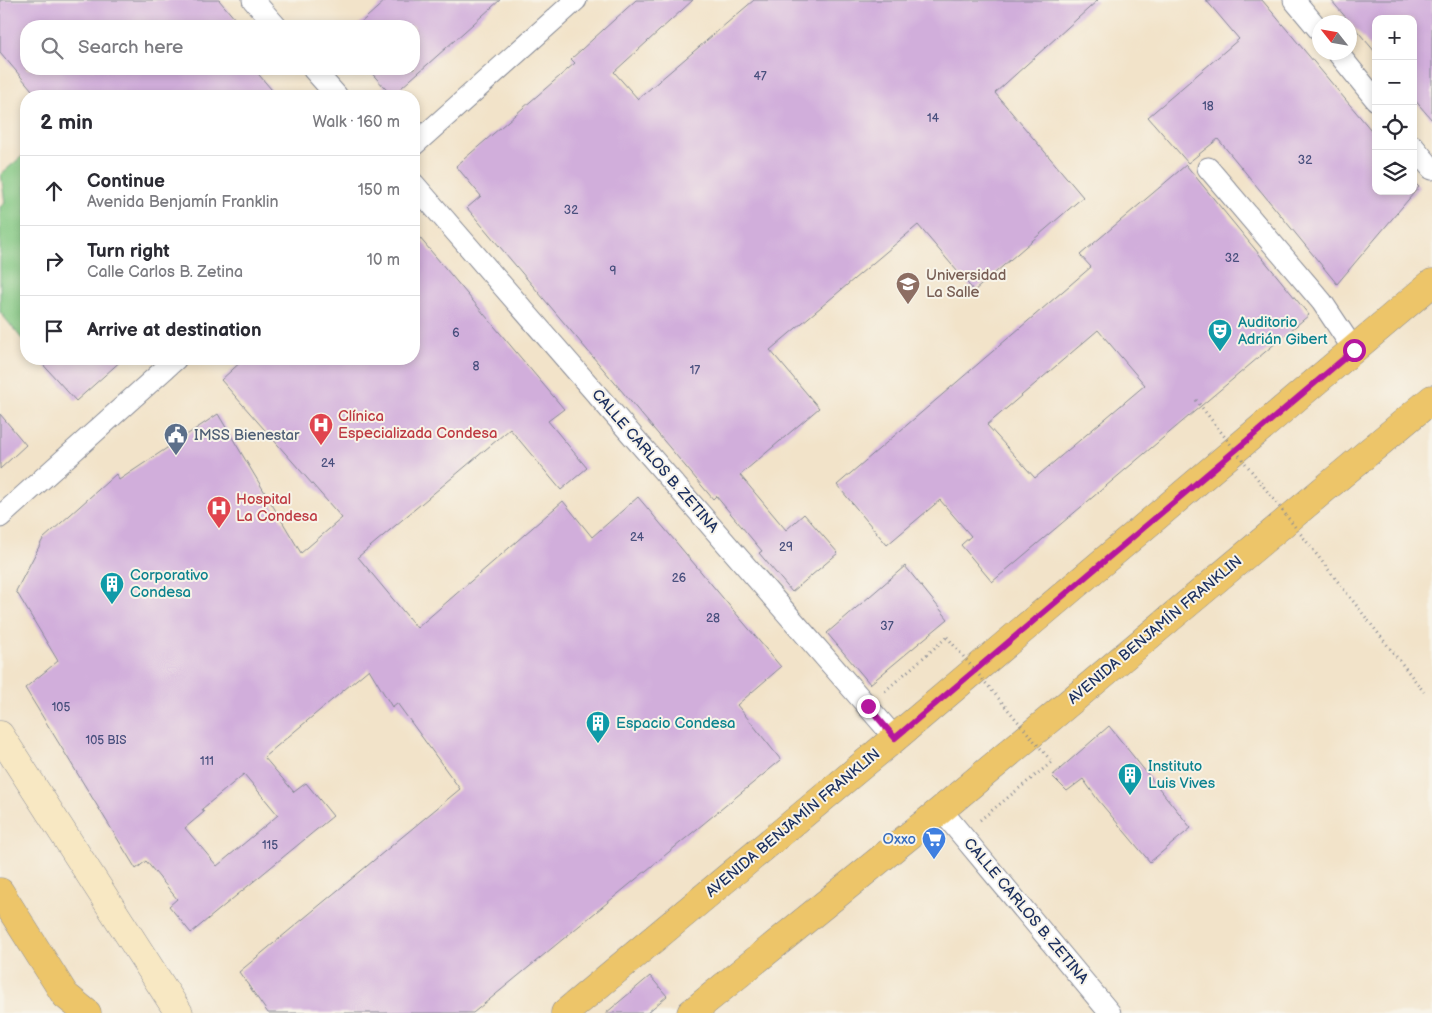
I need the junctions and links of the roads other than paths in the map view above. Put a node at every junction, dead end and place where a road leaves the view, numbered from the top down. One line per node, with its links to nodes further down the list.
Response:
1 (253, 0): 4 (street)
2 (576, 0): 10 (street)
3 (1294, 0): 5 (street)
4 (271, 20)
5 (1312, 21)
6 (1344, 60): 9 (street)
7 (318, 75): 8 (street)
8 (332, 90)
9 (1372, 95)
10 (420, 140)
11 (1416, 150): 13 (street)
12 (1208, 168): 16 (street)
13 (1432, 169)
14 (420, 191): 21 (street, CALLE CARLOS B. ZETINA)
15 (1432, 283): 16 (main road, AVENIDA BENJAMÍN FRANKLIN)
16 (1354, 350): 21 (main road, AVENIDA BENJAMÍN FRANKLIN)
17 (169, 365): 19 (street)
18 (1432, 399): 22 (main road, AVENIDA BENJAMÍN FRANKLIN)
19 (0, 517)
20 (0, 735): 26 (main road)
21 (895, 738): 27 (main road, AVENIDA BENJAMÍN FRANKLIN)
22 (941, 810): 28 (main road, AVENIDA BENJAMÍN FRANKLIN); 29 (street, CALLE CARLOS B. ZETINA)
23 (0, 892): 24 (main road)
24 (67, 1004): 25 (main road)
25 (87, 1013)
26 (180, 1013)
27 (565, 1013)
28 (691, 1013)
29 (1110, 1013)

